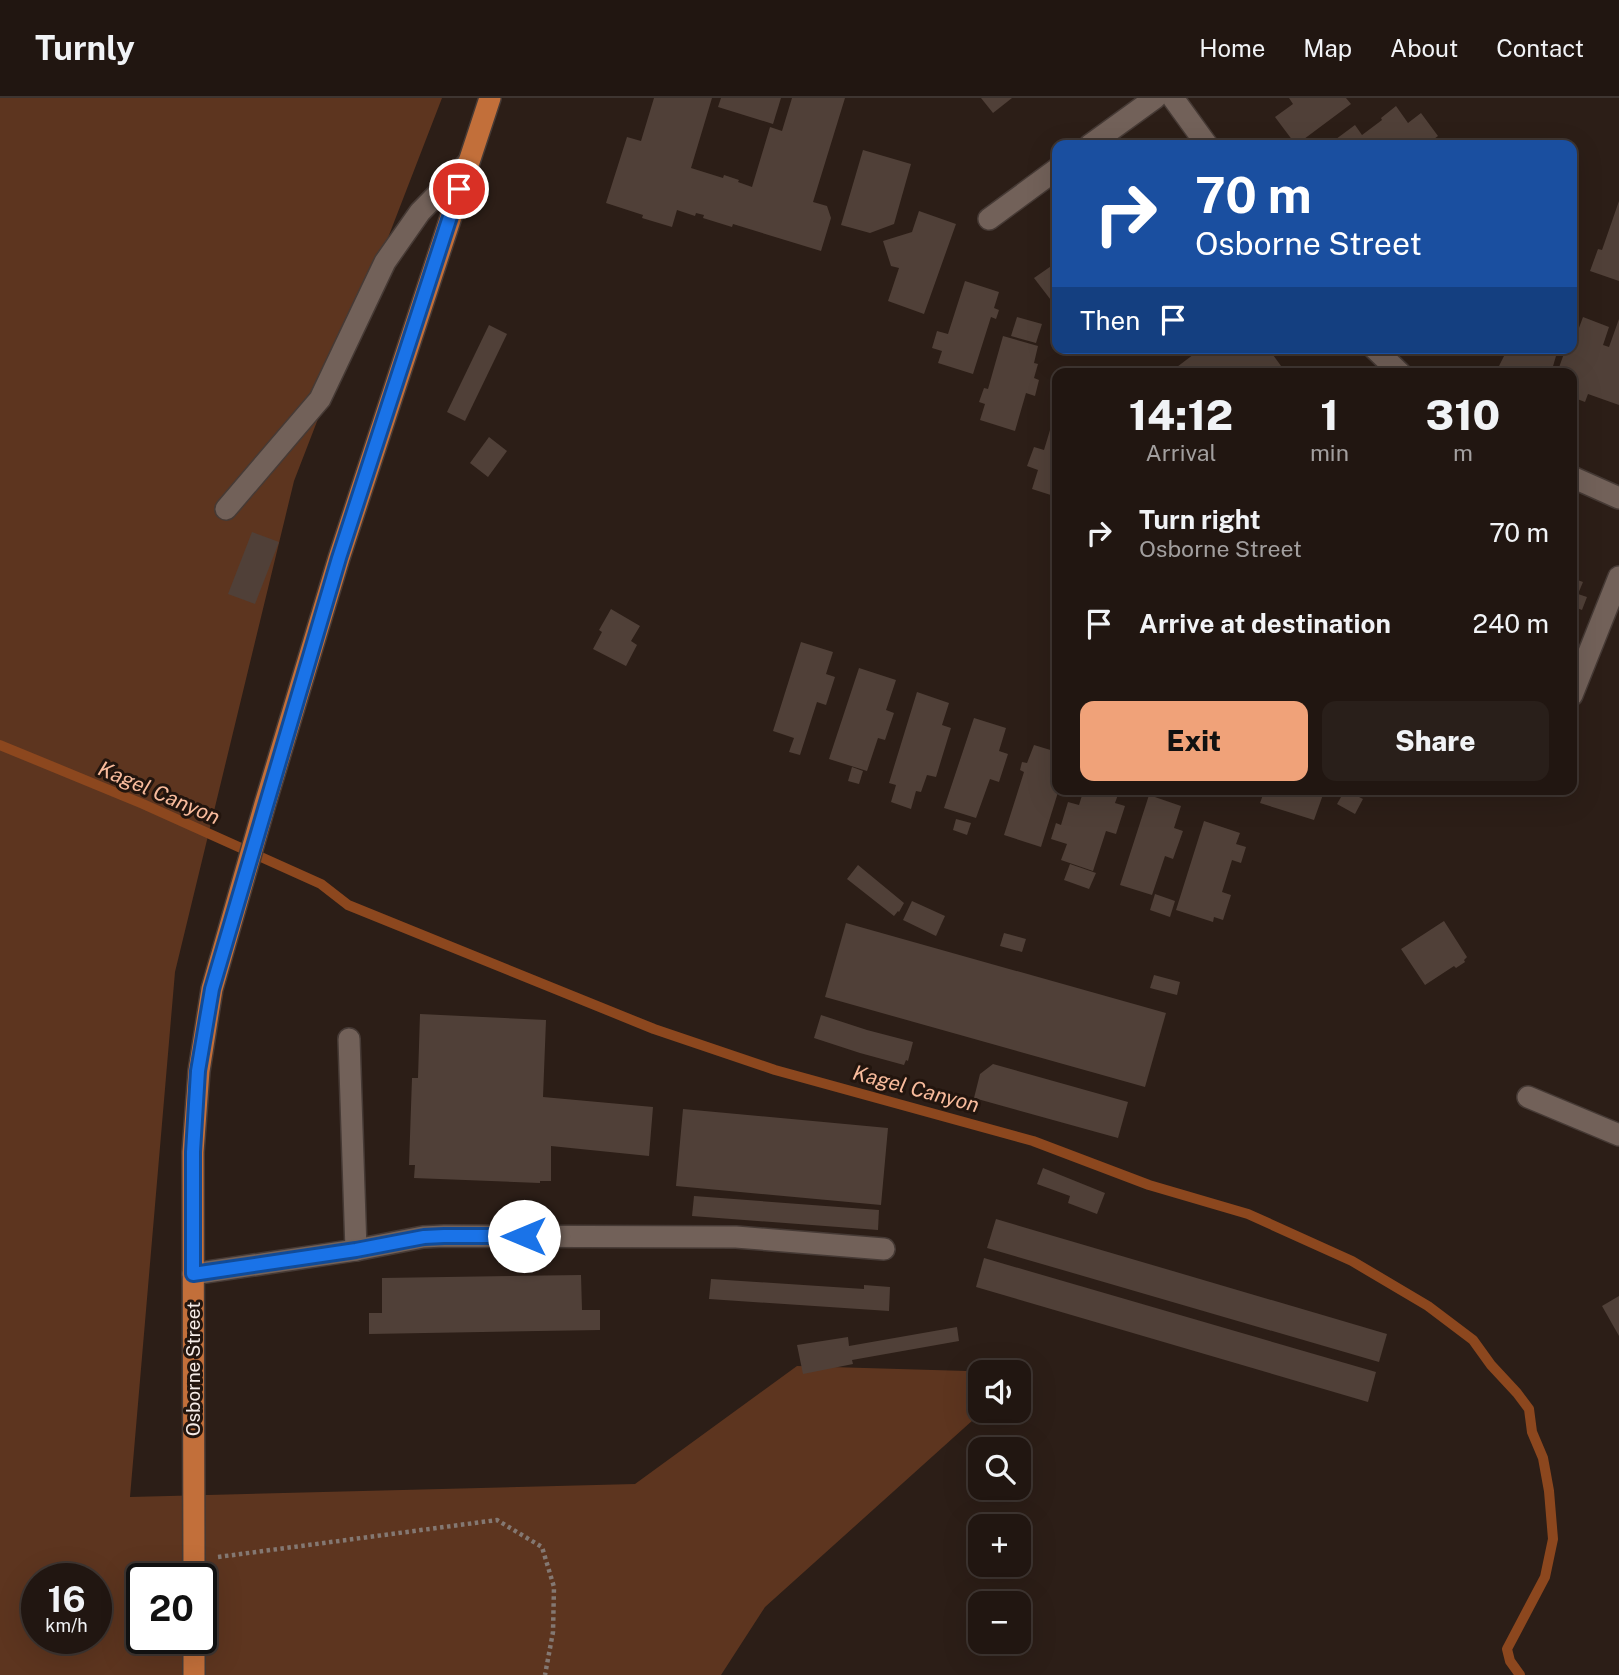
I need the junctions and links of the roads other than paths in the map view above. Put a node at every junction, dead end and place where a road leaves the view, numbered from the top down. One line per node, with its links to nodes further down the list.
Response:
1 (490, 98): 6 (main road, Osborne Street)
2 (1155, 98): 4 (street)
3 (1173, 98): 5 (street)
4 (1097, 140)
5 (1203, 140)
6 (468, 163): 13 (street); 21 (main road, Osborne Street)
7 (1052, 173): 8 (street)
8 (989, 219)
9 (1380, 354): 10 (street)
10 (1395, 368)
11 (1577, 479): 12 (street)
12 (1619, 498)
13 (226, 509)
14 (1619, 578): 15 (street)
15 (1577, 683)
16 (349, 1039): 20 (street)
17 (1528, 1097): 18 (street)
18 (1619, 1135)
19 (884, 1249): 20 (street)
20 (356, 1250): 21 (street)
21 (193, 1274): 22 (main road, Osborne Street)
22 (194, 1563)
23 (194, 1654): 24 (main road)
24 (194, 1675)

